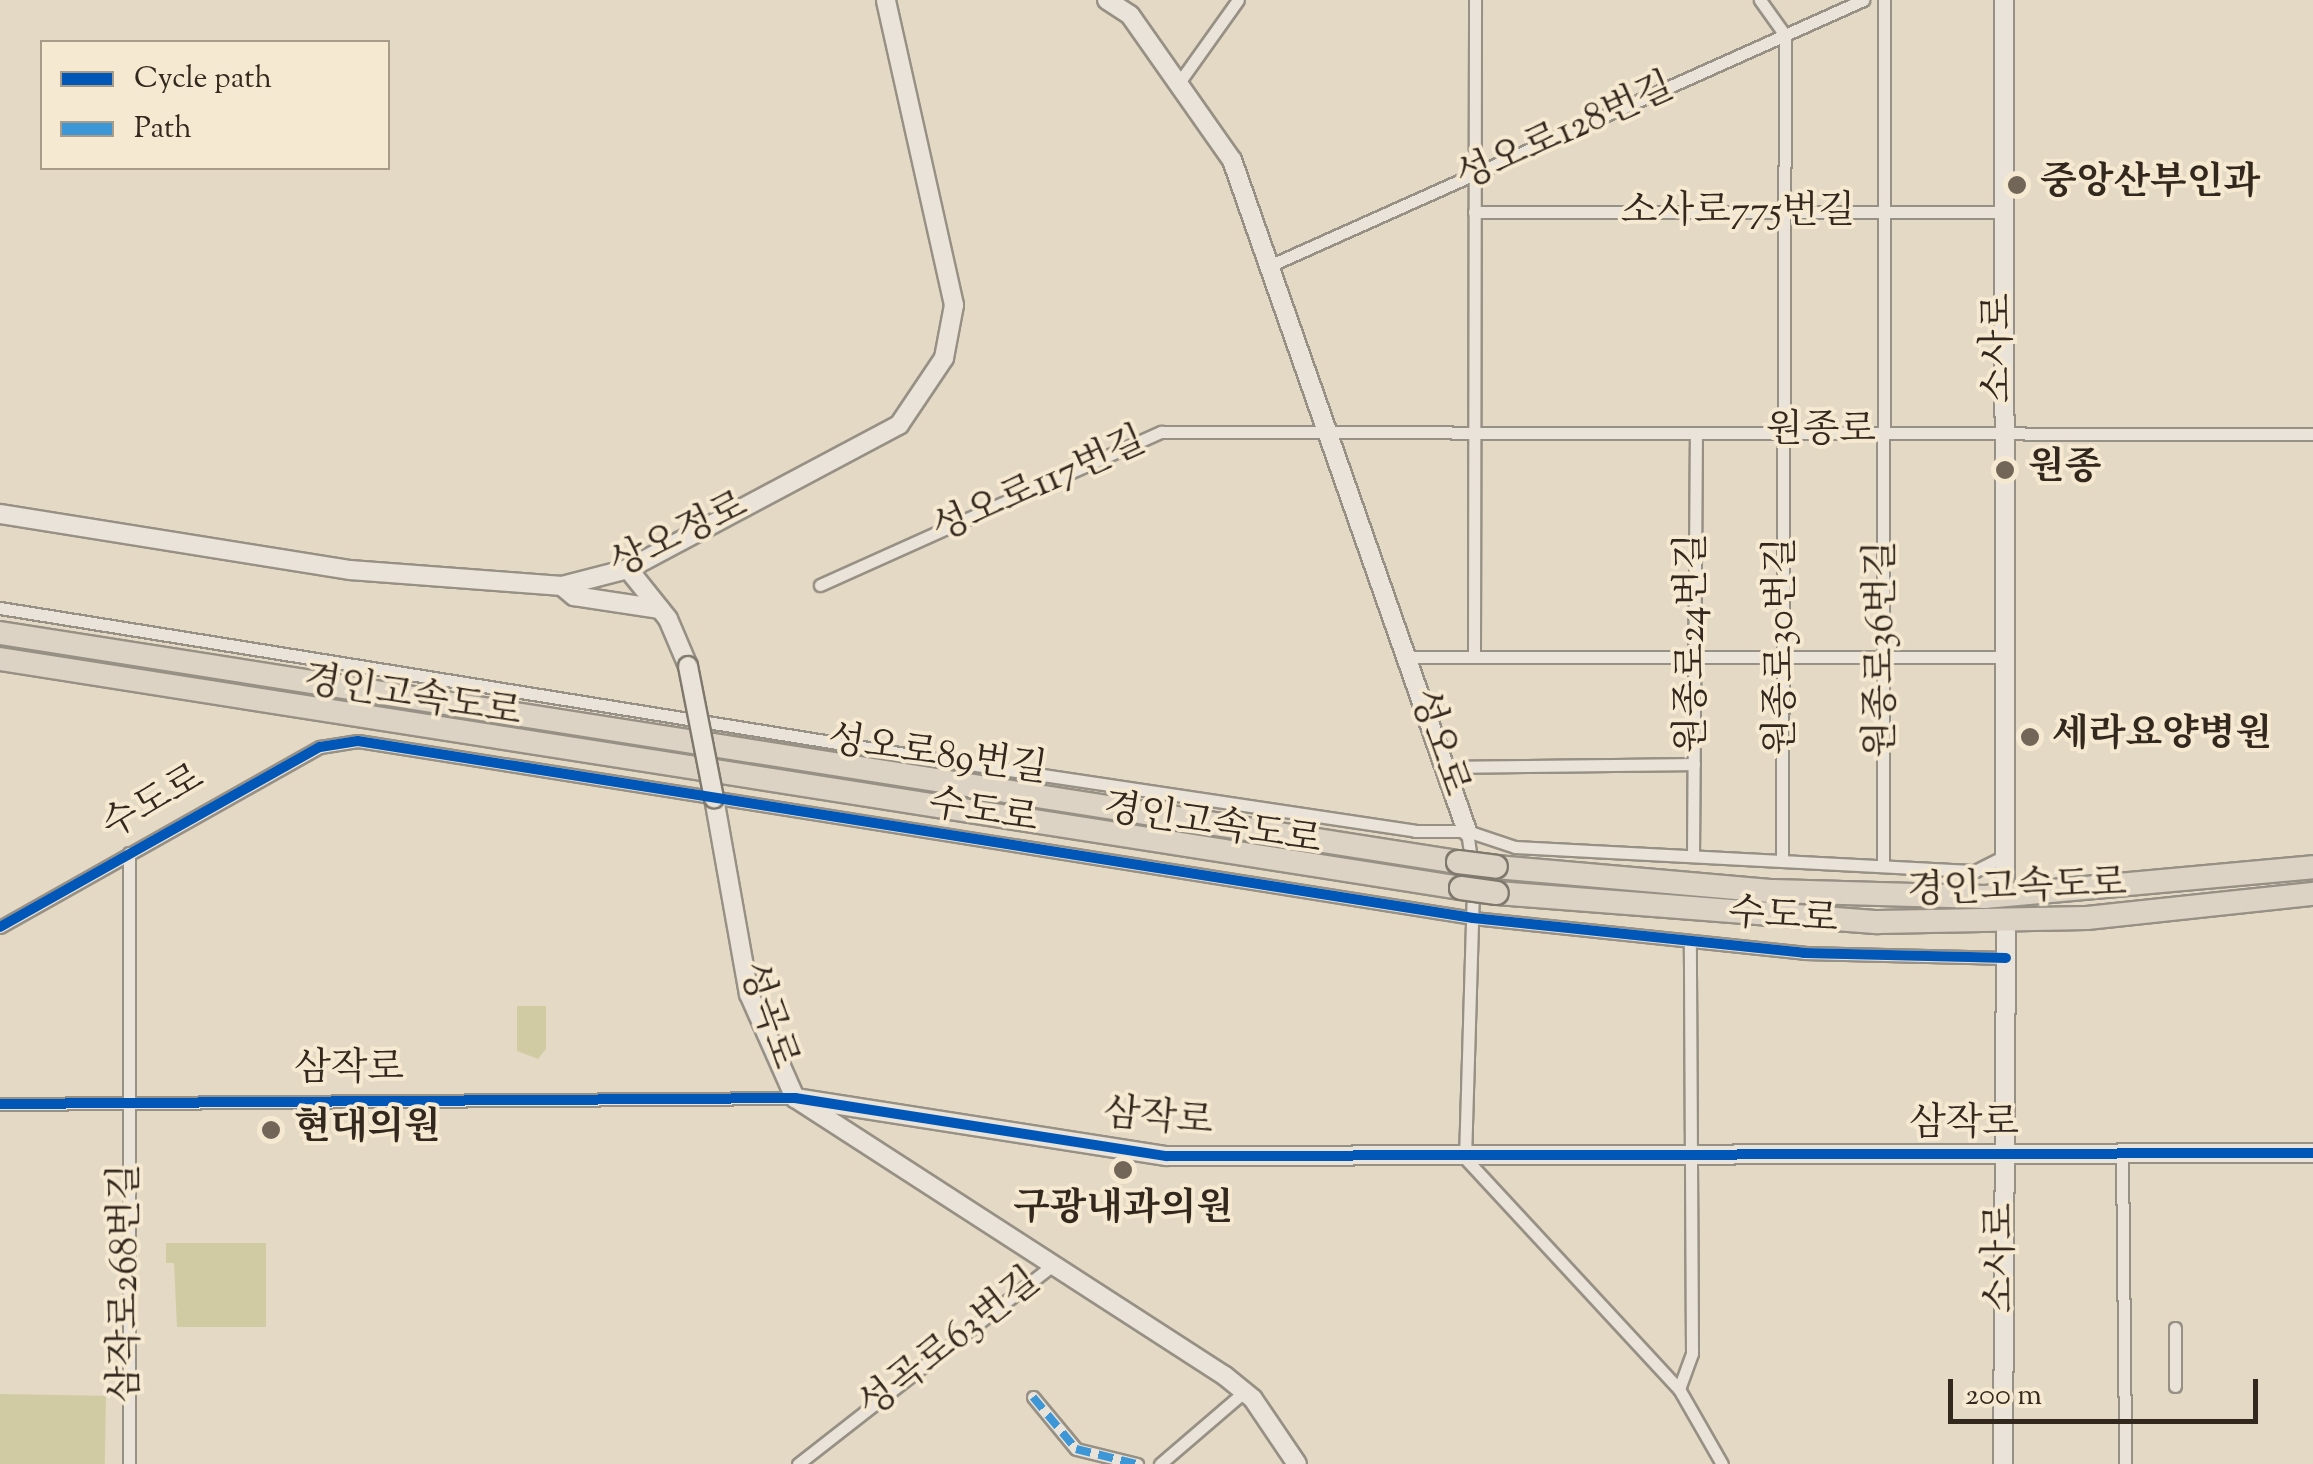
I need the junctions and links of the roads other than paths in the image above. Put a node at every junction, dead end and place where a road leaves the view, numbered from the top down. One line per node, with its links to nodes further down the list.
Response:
1 (886, 0): 25 (street, 상오정로)
2 (1108, 0): 10 (street, 성오로)
3 (1238, 0): 10 (street)
4 (1476, 0): 11 (street)
5 (1760, 0): 9 (street)
6 (1863, 0): 9 (street, 성오로128번길)
7 (1884, 0): 15 (street, 원종로36번길)
8 (2004, 0): 13 (street, 소사로)
9 (1784, 36): 11 (street, 성오로128번길); 14 (street, 원종로30번길)
10 (1178, 84): 16 (street, 성오로)
11 (1476, 174): 12 (street); 16 (street, 성오로128번길)
12 (1474, 212): 14 (street, 소사로775번길); 18 (street)
13 (2002, 212): 15 (street, 소사로775번길); 22 (street, 소사로)
14 (1784, 214): 15 (street, 소사로775번길); 20 (street, 원종로30번길)
15 (1884, 214): 21 (street, 원종로36번길)
16 (1269, 266): 17 (street, 성오로)
17 (1329, 432): 18 (street, 원종로); 26 (street, 성오로117번길); 33 (street, 성오로)
18 (1474, 432): 19 (street, 원종로); 34 (street)
19 (1696, 433): 20 (street, 원종로); 35 (street, 원종로24번길)
20 (1785, 433): 21 (street, 원종로); 36 (street, 원종로30번길)
21 (1885, 433): 22 (street, 원종로); 31 (street, 원종로36번길)
22 (2001, 433): 23 (street, 원종로); 32 (street, 소사로)
23 (2313, 434)
24 (0, 514): 27 (street, 상오정로)
25 (628, 569): 27 (street, 상오정로); 29 (street, 성곡로)
26 (820, 585)
27 (562, 586): 29 (street)
28 (0, 608): 41 (street, 성오로89번길)
29 (660, 610): 40 (street, 성곡로, bridge)
30 (0, 633): 47 (highway, 경인고속도로, bridge)
31 (1884, 656): 32 (street); 36 (street); 46 (street, 원종로36번길)
32 (2003, 656): 44 (street, 소사로)
33 (1408, 657): 34 (street); 39 (street, 성오로)
34 (1474, 657): 35 (street)
35 (1695, 657): 36 (street); 38 (street, 원종로24번길)
36 (1785, 657): 45 (street, 원종로30번길)
37 (0, 659): 49 (highway, 경인고속도로, bridge)
38 (1694, 764): 39 (street); 43 (street, 원종로24번길)
39 (1446, 766): 41 (street, 성오로)
40 (714, 798): 42 (street, 수도로); 50 (street, 수도로); 55 (street, 성곡로)
41 (1467, 831): 43 (street, 성오로89번길); 50 (street, 성오로)
42 (129, 853): 51 (street, 수도로); 56 (street, 삼작로268번길)
43 (1693, 854): 45 (street, 성오로89번길)
44 (2005, 856): 46 (street, 성오로89번길); 48 (street, 소사로)
45 (1782, 860): 46 (street, 성오로89번길)
46 (1883, 866)
47 (2313, 867)
48 (2005, 876)
49 (2313, 894)
50 (1472, 918): 53 (street, 수도로); 62 (street, 성오로)
51 (0, 927)
52 (2006, 931): 54 (street, 소사로)
53 (1690, 943): 54 (street, 수도로); 61 (street)
54 (2006, 958): 60 (street, 소사로)
55 (796, 1098): 56 (street, 삼작로); 62 (street, 삼작로); 63 (street, 성곡로)
56 (128, 1103): 57 (street, 삼작로); 69 (street, 삼작로268번길)
57 (0, 1104)
58 (2313, 1153): 59 (street, 삼작로)
59 (2122, 1155): 60 (street, 삼작로); 76 (street)
60 (2004, 1156): 61 (street, 삼작로); 75 (street, 소사로)
61 (1691, 1157): 62 (street, 삼작로); 66 (street)
62 (1465, 1158): 66 (street)
63 (1056, 1262): 67 (street, 성곡로); 70 (street, 성곡로63번길)
64 (2175, 1328): 65 (street)
65 (2175, 1386)
66 (1679, 1389): 74 (street)
67 (1244, 1392): 72 (street); 73 (street, 성곡로)
68 (1033, 1397): 71 (street)
69 (129, 1464)
70 (798, 1464)
71 (1137, 1464)
72 (1160, 1464)
73 (1297, 1464)
74 (1722, 1464)
75 (2003, 1464)
76 (2125, 1464)

